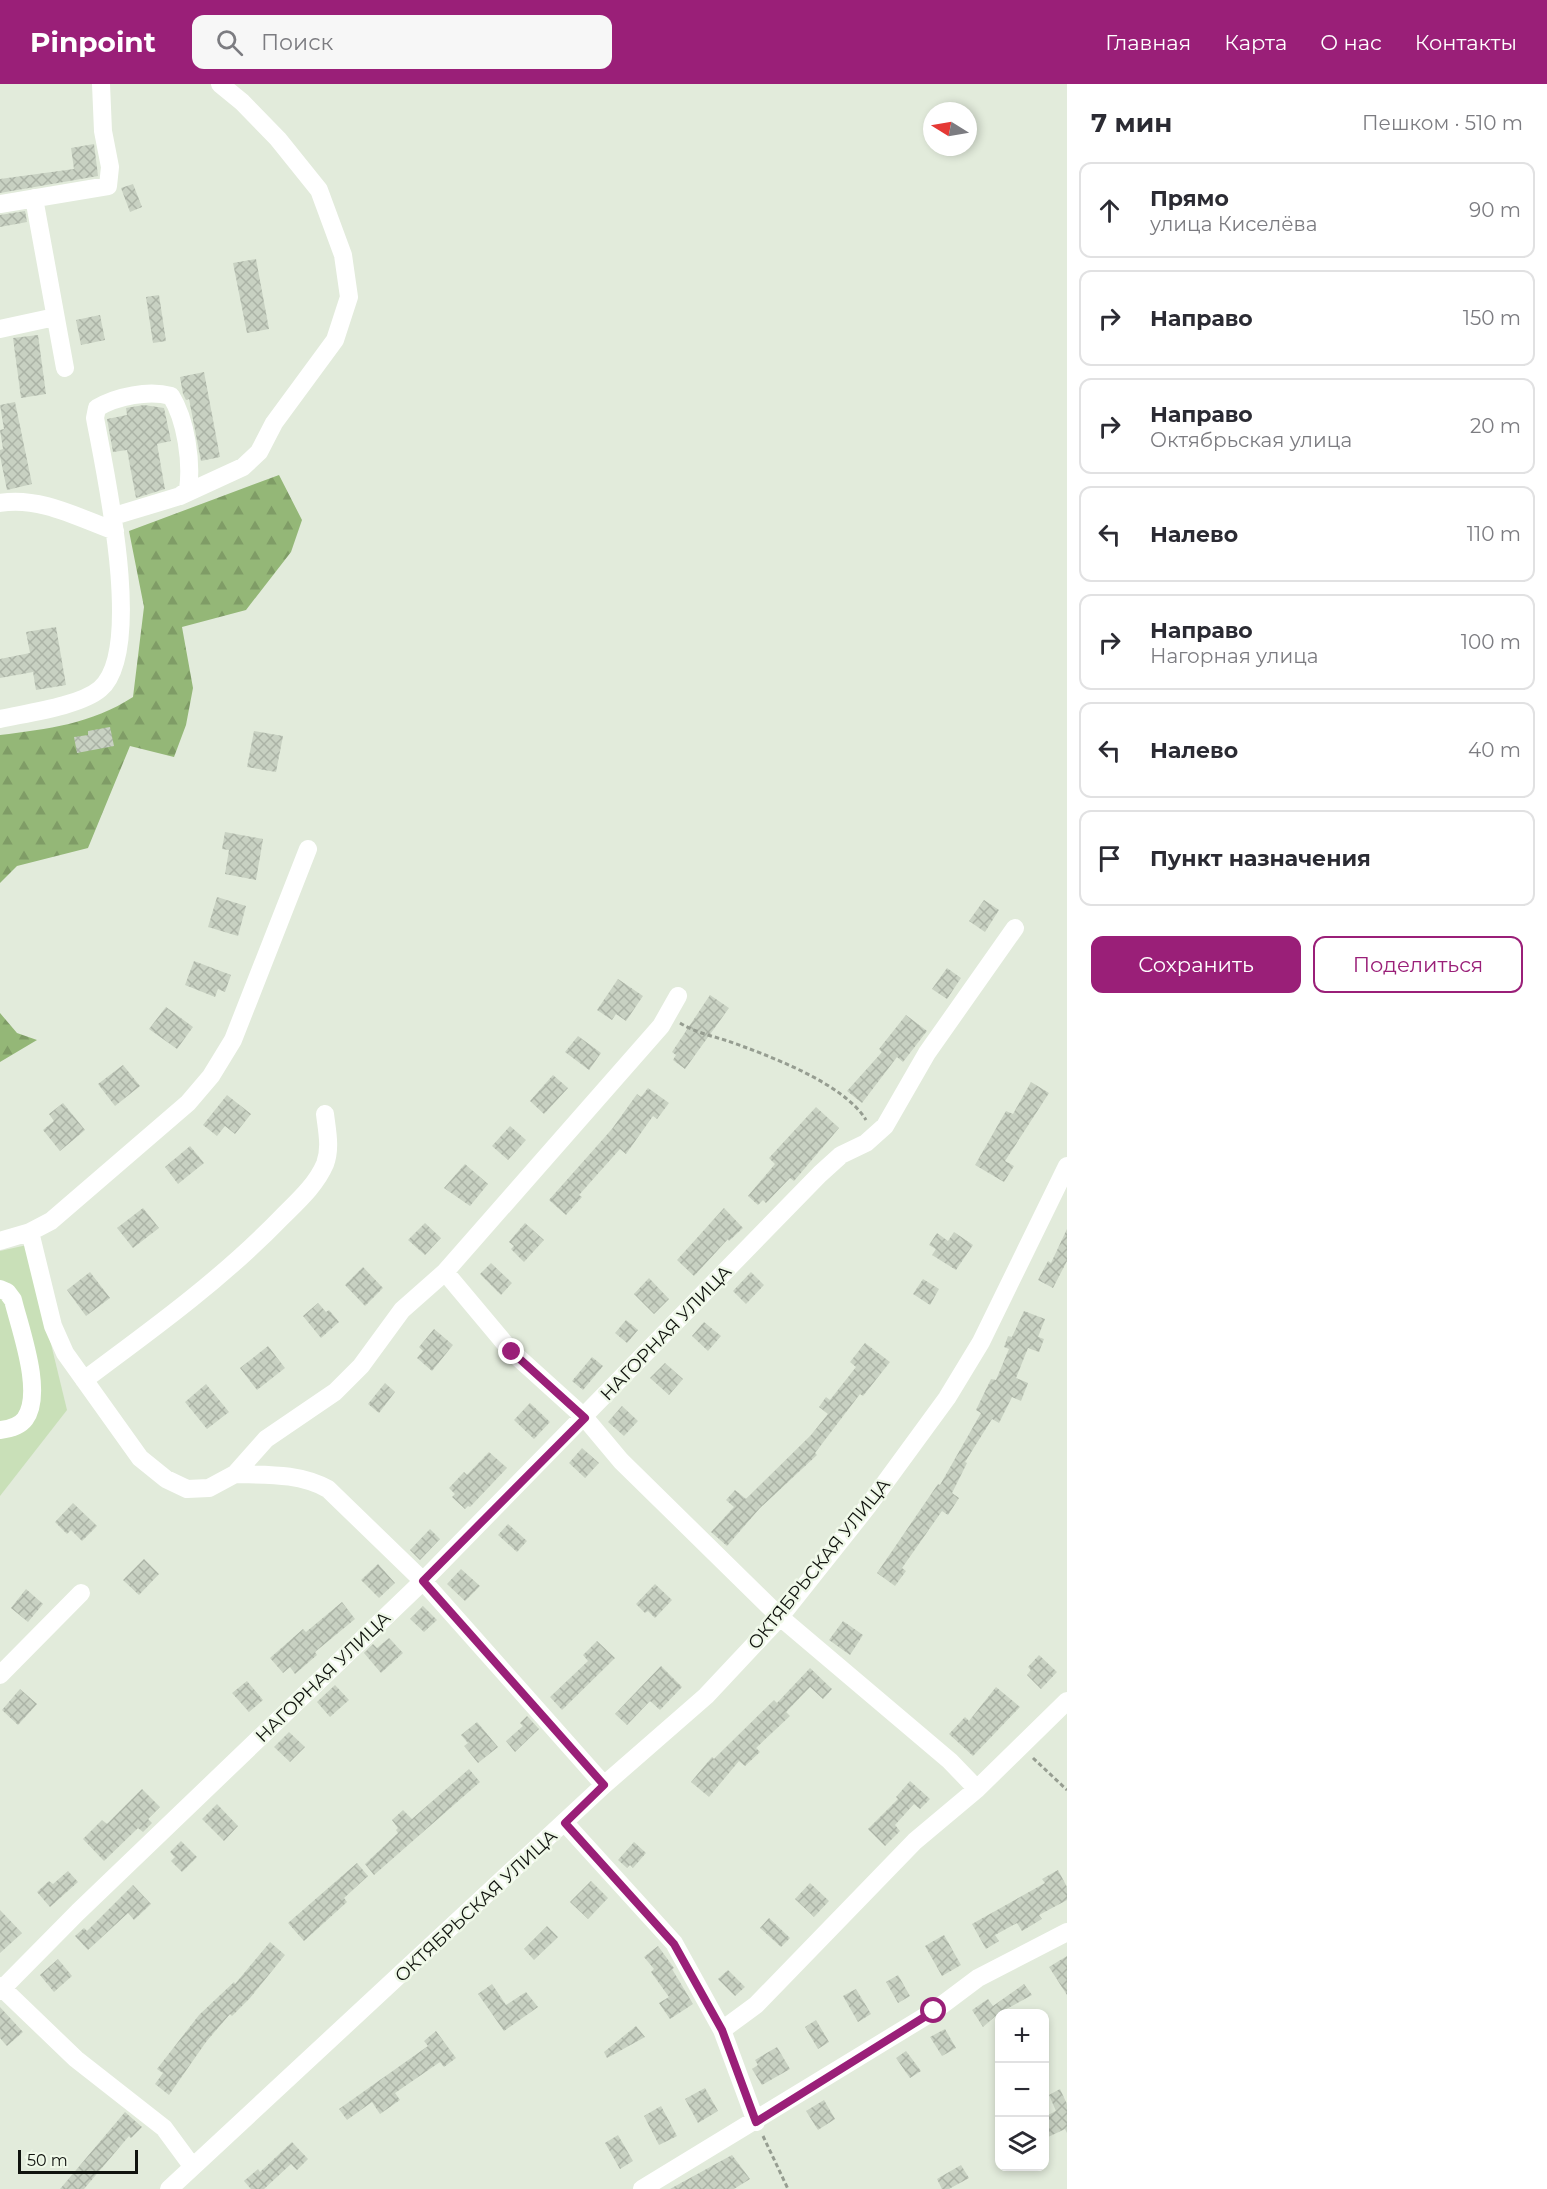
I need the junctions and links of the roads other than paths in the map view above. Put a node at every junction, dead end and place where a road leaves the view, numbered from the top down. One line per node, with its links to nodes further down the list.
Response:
1 (101, 84): 3 (street)
2 (220, 84): 8 (street)
3 (34, 198): 4 (street); 5 (street)
4 (0, 204)
5 (55, 318): 6 (street); 7 (street)
6 (0, 329)
7 (64, 368)
8 (180, 496): 10 (street); 10 (street)
9 (0, 503): 10 (street)
10 (114, 524): 11 (street)
11 (0, 719)
12 (308, 849): 17 (street)
13 (1015, 927): 22 (street, НАГОРНАЯ УЛИЦА)
14 (678, 996): 19 (street)
15 (325, 1114): 21 (street)
16 (1067, 1166): 27 (street, ОКТЯБРЬСКАЯ УЛИЦА)
17 (30, 1232): 18 (street); 21 (street)
18 (0, 1241)
19 (445, 1272): 22 (street); 24 (street)
20 (0, 1289): 23 (street)
21 (84, 1380): 24 (street)
22 (585, 1418): 25 (street, НАГОРНАЯ УЛИЦА); 27 (street)
23 (0, 1430)
24 (234, 1474): 25 (street)
25 (423, 1581): 30 (street); 34 (street, НАГОРНАЯ УЛИЦА)
26 (81, 1593): 28 (street)
27 (780, 1617): 30 (street, ОКТЯБРЬСКАЯ УЛИЦА); 31 (street)
28 (0, 1675)
29 (1067, 1701): 31 (street)
30 (604, 1785): 32 (street, ОКТЯБРЬСКАЯ УЛИЦА)
31 (977, 1789): 35 (street)
32 (565, 1823): 35 (street); 37 (street, ОКТЯБРЬСКАЯ УЛИЦА)
33 (1067, 1932): 36 (street)
34 (1, 1989): 37 (street)
35 (722, 2030): 36 (street)
36 (756, 2122): 39 (street)
37 (192, 2166): 38 (street, ОКТЯБРЬСКАЯ УЛИЦА)
38 (169, 2189)
39 (642, 2189)

